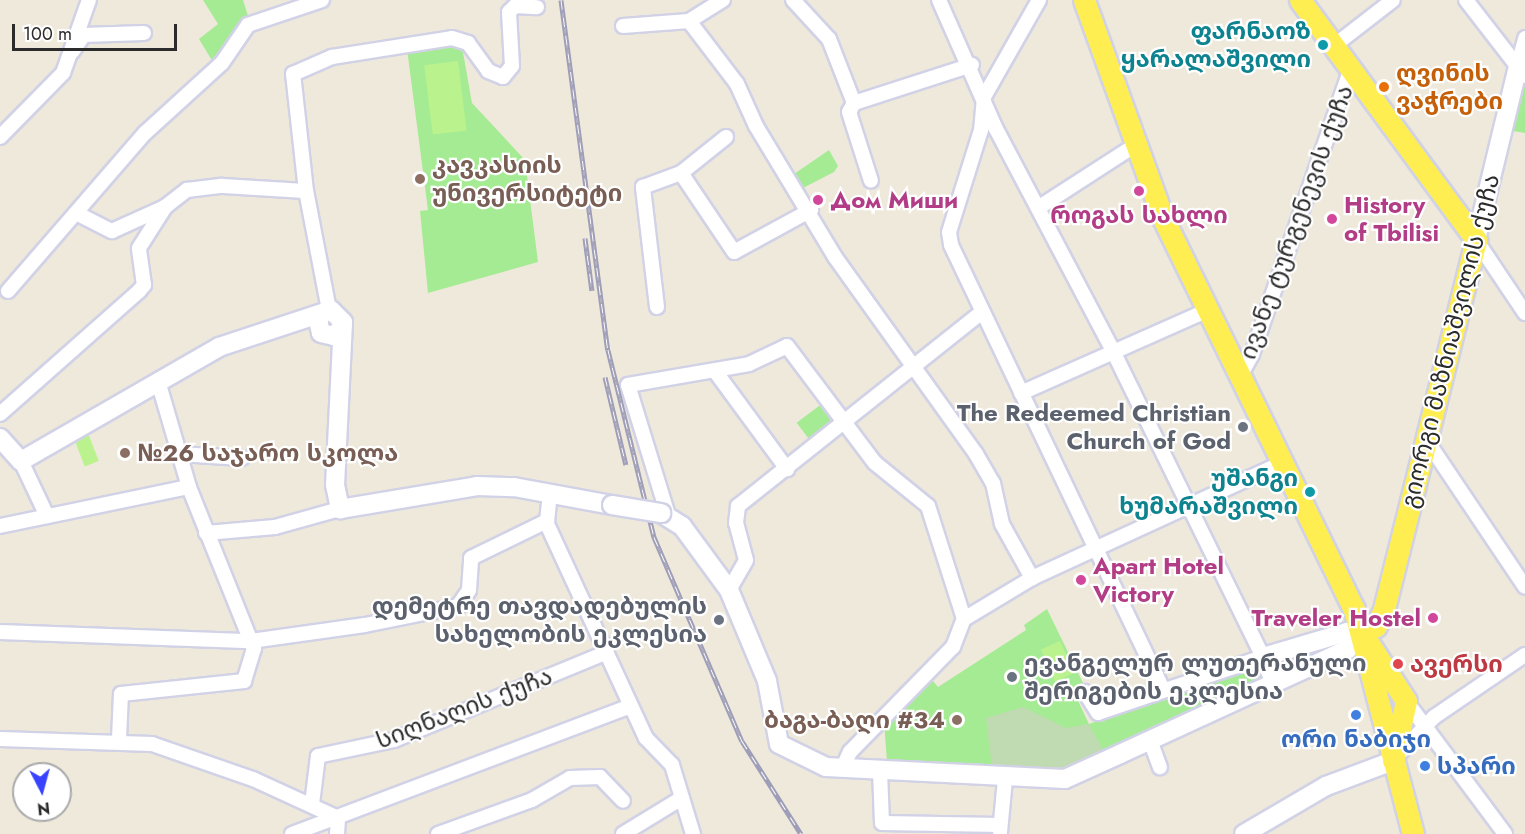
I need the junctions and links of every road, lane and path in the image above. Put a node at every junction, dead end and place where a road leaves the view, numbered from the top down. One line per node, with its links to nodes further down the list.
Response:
1 (89, 0): 18 (street)
2 (322, 0): 33 (street)
3 (723, 0): 13 (street)
4 (793, 0): 23 (street)
5 (939, 0): 19 (street)
6 (1039, 0): 22 (street)
7 (1084, 0): 26 (main road)
8 (1300, 0): 17 (main road)
9 (1393, 0): 17 (street)
10 (1466, 0): 20 (street)
11 (509, 4): 12 (street); 29 (street)
12 (537, 8)
13 (689, 21): 14 (street); 32 (street)
14 (623, 26)
15 (144, 33): 18 (street)
16 (1525, 38): 20 (street, გიორგი მაზნიაშვილის ქუჩა)
17 (1335, 45): 21 (main road)
18 (68, 57): 24 (street)
19 (972, 65): 22 (street); 23 (street)
20 (1523, 66): 34 (street, გიორგი მაზნიაშვილის ქუჩა)
21 (1351, 68): 34 (main road); 48 (street, ივანე ტურგენევის ქუჩა)
22 (984, 98): 31 (street); 39 (street)
23 (854, 103): 28 (street)
24 (0, 137)
25 (726, 137): 27 (street)
26 (1134, 146): 31 (street); 37 (main road)
27 (681, 173): 32 (street); 36 (street)
28 (871, 181)
29 (306, 191): 30 (street); 38 (street)
30 (165, 207): 33 (street); 51 (street)
31 (1038, 208): 44 (street)
32 (811, 210): 46 (street)
33 (78, 214): 35 (street)
34 (1476, 240): 40 (street); 54 (main road, გიორგი მაზნიაშვილის ქუჩა)
35 (8, 291)
36 (657, 307)
37 (1208, 310): 44 (street); 48 (main road)
38 (326, 311): 41 (street); 42 (street); 43 (street)
39 (982, 312): 46 (street); 50 (street)
40 (1525, 313)
41 (283, 323): 43 (street); 49 (street)
42 (343, 326): 43 (street); 45 (street)
43 (323, 334): 45 (street)
44 (1113, 351): 50 (street); 62 (street)
45 (340, 359): 63 (street)
46 (914, 369): 52 (street); 70 (street)
47 (715, 371): 52 (street); 59 (street); 64 (street)
48 (1240, 376): 58 (main road)
49 (158, 381): 55 (street); 57 (street)
50 (1021, 393): 69 (street)
51 (0, 414)
52 (845, 422): 59 (street); 73 (street)
53 (0, 438): 57 (street)
54 (1425, 438): 71 (street); 76 (main road, გიორგი მაზნიაშვილის ქუჩა)
55 (179, 454): 56 (street); 60 (street)
56 (242, 458)
57 (21, 461): 65 (street)
58 (1282, 463): 62 (street); 76 (main road)
59 (787, 469): 72 (street)
60 (189, 487): 65 (street); 68 (street)
61 (549, 493): 63 (street); 64 (street, bridge); 66 (street)
62 (1191, 506): 69 (street); 79 (street)
63 (340, 508): 68 (street)
64 (665, 514): 72 (street)
65 (47, 516): 67 (street)
66 (547, 521): 75 (street); 77 (street)
67 (0, 526)
68 (206, 533): 75 (street)
69 (1095, 549): 70 (street); 81 (street)
70 (1032, 578): 73 (street)
71 (1525, 587)
72 (729, 590): 91 (street)
73 (964, 619): 91 (street)
74 (0, 633): 75 (street)
75 (251, 641): 87 (street)
76 (1367, 645): 79 (street); 80 (street); 83 (main road)
77 (607, 652): 84 (street); 96 (street, სიღნაღის ქუჩა)
78 (1525, 655): 85 (street)
79 (1263, 657): 80 (street); 81 (street)
80 (1275, 682): 88 (street)
81 (1163, 690): 82 (street)
82 (1085, 692)
83 (1394, 702): 85 (street); 89 (main road); 89 (main road)
84 (630, 706): 94 (street); 97 (street)
85 (1425, 728): 89 (street); 106 (street)
86 (0, 739): 87 (street)
87 (119, 739): 96 (street)
88 (1150, 740): 90 (street); 93 (street)
89 (1393, 761): 104 (street); 105 (main road)
90 (1160, 767)
91 (842, 769): 92 (street)
92 (880, 771): 93 (street); 98 (street)
93 (1005, 778): 98 (street)
94 (682, 798): 102 (street); 103 (street)
95 (623, 801): 101 (street)
96 (312, 804): 97 (street)
97 (338, 818): 99 (street); 100 (street)
98 (1000, 830)
99 (292, 834)
100 (337, 834)
101 (438, 834)
102 (623, 834)
103 (693, 834)
104 (1244, 834)
105 (1413, 834)
106 (1505, 834)

